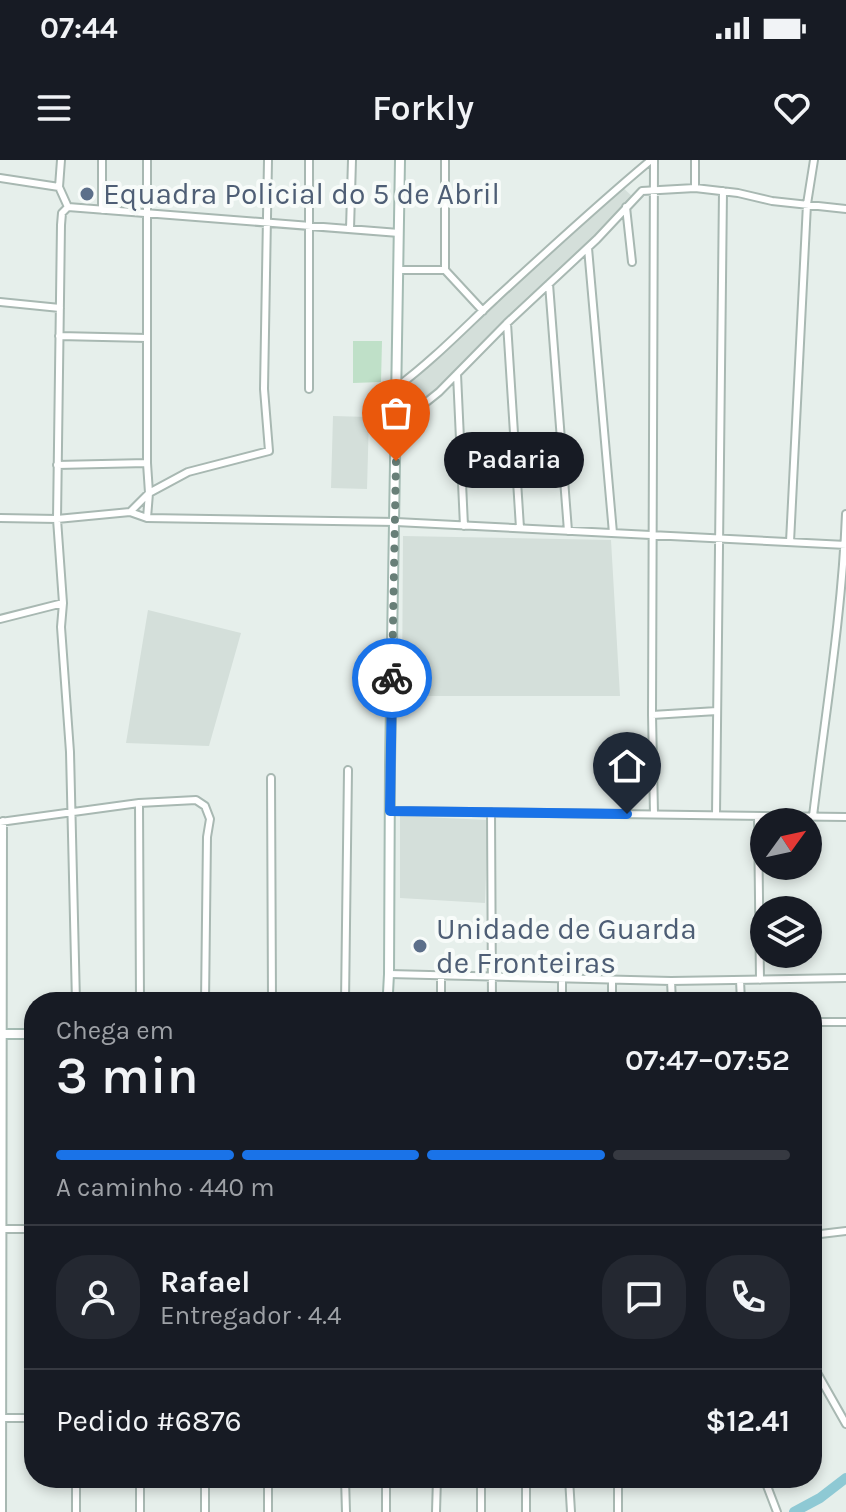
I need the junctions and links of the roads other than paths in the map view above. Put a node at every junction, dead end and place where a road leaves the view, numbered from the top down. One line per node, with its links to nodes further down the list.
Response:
1 (61, 160): 14 (street)
2 (102, 160): 23 (street)
3 (147, 160): 24 (street)
4 (268, 160): 25 (street)
5 (309, 160): 26 (street)
6 (352, 160): 27 (street)
7 (400, 160): 28 (street)
8 (445, 160): 32 (street)
9 (653, 160): 13 (street); 16 (street)
10 (695, 160): 15 (street)
11 (814, 160): 19 (street)
12 (0, 178): 14 (street)
13 (620, 185): 18 (street); 36 (street)
14 (59, 187): 20 (street)
15 (695, 188): 16 (street); 17 (street)
16 (654, 189): 18 (street); 57 (street)
17 (723, 191): 19 (street); 58 (street)
18 (634, 198): 21 (street)
19 (807, 204): 22 (street); 59 (street)
20 (68, 207): 23 (street); 35 (street)
21 (626, 207): 29 (street); 30 (street)
22 (846, 209)
23 (102, 210): 24 (street)
24 (147, 213): 25 (street); 39 (street)
25 (268, 222): 26 (street); 46 (street)
26 (309, 226): 27 (street); 42 (street)
27 (350, 229): 28 (street)
28 (399, 233): 31 (street)
29 (588, 248): 33 (street); 56 (street)
30 (632, 262)
31 (399, 270): 32 (street); 41 (street)
32 (445, 270): 36 (street)
33 (549, 284): 37 (street); 55 (street)
34 (0, 302): 35 (street)
35 (60, 308): 38 (street)
36 (483, 311): 41 (street)
37 (507, 323): 40 (street); 54 (street)
38 (59, 336): 39 (street); 45 (street)
39 (147, 338): 44 (street)
40 (457, 374): 43 (street); 53 (street)
41 (397, 387): 43 (street)
42 (309, 389)
43 (397, 413): 52 (street)
44 (147, 463): 45 (street); 46 (street)
45 (57, 465): 51 (street)
46 (149, 493): 47 (street); 50 (street)
47 (130, 512): 50 (street); 51 (street)
48 (846, 514): 60 (street)
49 (0, 518): 51 (street)
50 (147, 518): 52 (street)
51 (57, 519): 61 (street)
52 (396, 522): 53 (street); 70 (street)
53 (464, 526): 54 (street)
54 (520, 528): 55 (street)
55 (568, 531): 56 (street)
56 (613, 533): 57 (street)
57 (654, 535): 58 (street); 64 (street)
58 (719, 539): 59 (street); 63 (street)
59 (790, 542): 60 (street)
60 (845, 545): 68 (street)
61 (63, 603): 62 (street); 69 (street)
62 (0, 619)
63 (717, 711): 64 (street); 73 (street)
64 (652, 715): 72 (street)
65 (348, 770): 92 (street)
66 (271, 778): 91 (street)
67 (139, 803): 69 (street); 89 (street); 90 (street)
68 (814, 808)
69 (72, 811): 77 (street); 88 (street)
70 (390, 811): 71 (street); 79 (street)
71 (491, 812): 72 (street); 81 (street)
72 (654, 814): 73 (street)
73 (716, 815): 74 (street)
74 (750, 816)
75 (822, 816): 76 (street)
76 (846, 817)
77 (2, 822): 102 (street)
78 (759, 880): 86 (street)
79 (389, 974): 80 (street); 93 (street)
80 (441, 975): 81 (street); 94 (street)
81 (493, 977): 83 (street); 95 (street)
82 (846, 978): 86 (street)
83 (562, 979): 84 (street); 96 (street)
84 (612, 980): 87 (street); 97 (street)
85 (740, 980): 86 (street); 87 (street); 99 (street)
86 (760, 980)
87 (671, 981): 98 (street)
88 (76, 992)
89 (140, 992)
90 (205, 992)
91 (272, 992)
92 (345, 992)
93 (388, 992)
94 (441, 992)
95 (492, 992)
96 (562, 992)
97 (612, 992)
98 (672, 992)
99 (741, 992)
100 (822, 1022): 101 (street)
101 (846, 1022)
102 (2, 1034): 103 (street); 104 (street)
103 (24, 1034)
104 (2, 1229): 105 (street); 109 (street)
105 (24, 1229)
106 (846, 1231): 107 (street)
107 (822, 1234)
108 (822, 1382): 111 (street)
109 (1, 1418): 110 (street); 124 (street)
110 (24, 1418)
111 (846, 1424)
112 (76, 1488): 125 (street)
113 (140, 1488): 126 (street)
114 (205, 1488): 127 (street)
115 (268, 1488): 128 (street)
116 (345, 1488): 129 (street)
117 (386, 1488): 130 (street)
118 (437, 1488): 131 (street)
119 (481, 1488): 132 (street)
120 (526, 1488): 133 (street)
121 (570, 1488): 134 (street)
122 (618, 1488): 135 (street)
123 (768, 1488): 136 (street)
124 (2, 1512)
125 (76, 1512)
126 (140, 1512)
127 (205, 1512)
128 (268, 1512)
129 (346, 1512)
130 (386, 1512)
131 (436, 1512)
132 (481, 1512)
133 (526, 1512)
134 (571, 1512)
135 (618, 1512)
136 (777, 1512)

